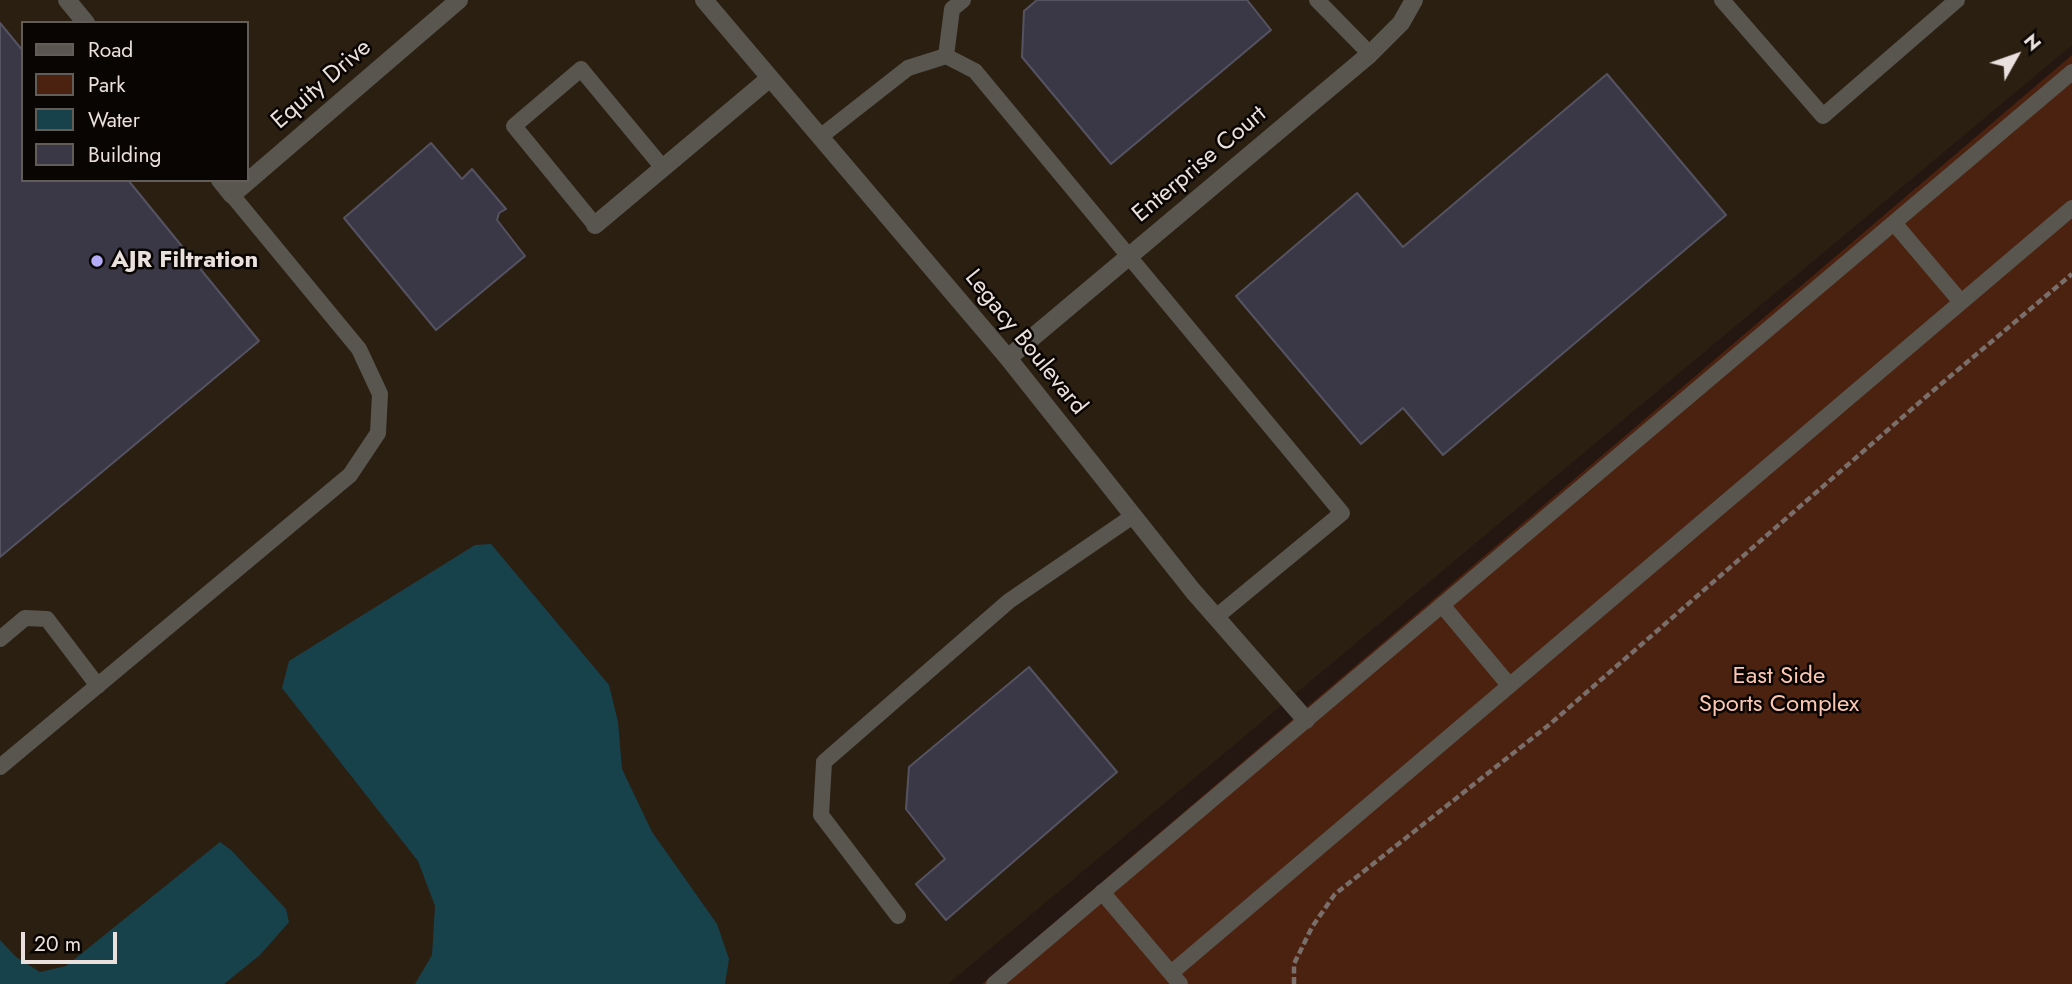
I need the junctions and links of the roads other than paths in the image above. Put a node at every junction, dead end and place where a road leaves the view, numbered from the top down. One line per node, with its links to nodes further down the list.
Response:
1 (67, 0): 9 (street)
2 (459, 0): 16 (street, Equity Drive)
3 (704, 0): 13 (street, Legacy Boulevard)
4 (963, 0): 11 (lane)
5 (1317, 0): 10 (lane)
6 (1414, 0): 10 (street, Enterprise Court)
7 (1722, 0): 8 (lane)
8 (1956, 0)
9 (84, 21)
10 (1370, 54): 23 (street, Enterprise Court)
11 (946, 56): 14 (lane); 23 (lane)
12 (2072, 72): 21 (lane)
13 (770, 78): 14 (street, Legacy Boulevard); 15 (street)
14 (820, 137): 25 (street, Legacy Boulevard)
15 (663, 168): 22 (street); 22 (lane)
16 (248, 181)
17 (222, 182): 19 (street)
18 (247, 182): 19 (street, Equity Drive)
19 (232, 195): 31 (lane)
20 (2072, 208): 24 (lane)
21 (1894, 223): 24 (lane); 27 (lane)
22 (596, 225)
23 (1129, 256): 25 (street, Enterprise Court); 28 (lane)
24 (1961, 302): 30 (lane)
25 (1008, 358): 26 (street, Legacy Boulevard)
26 (1133, 516): 28 (street, Legacy Boulevard); 35 (lane)
27 (1442, 605): 30 (lane); 32 (lane)
28 (1216, 617): 32 (street, Legacy Boulevard)
29 (0, 639): 31 (lane)
30 (1509, 685): 36 (lane)
31 (98, 686): 33 (lane)
32 (1306, 720): 34 (lane)
33 (0, 767)
34 (1102, 892): 36 (lane); 37 (lane)
35 (898, 916)
36 (1175, 978)
37 (994, 984)

